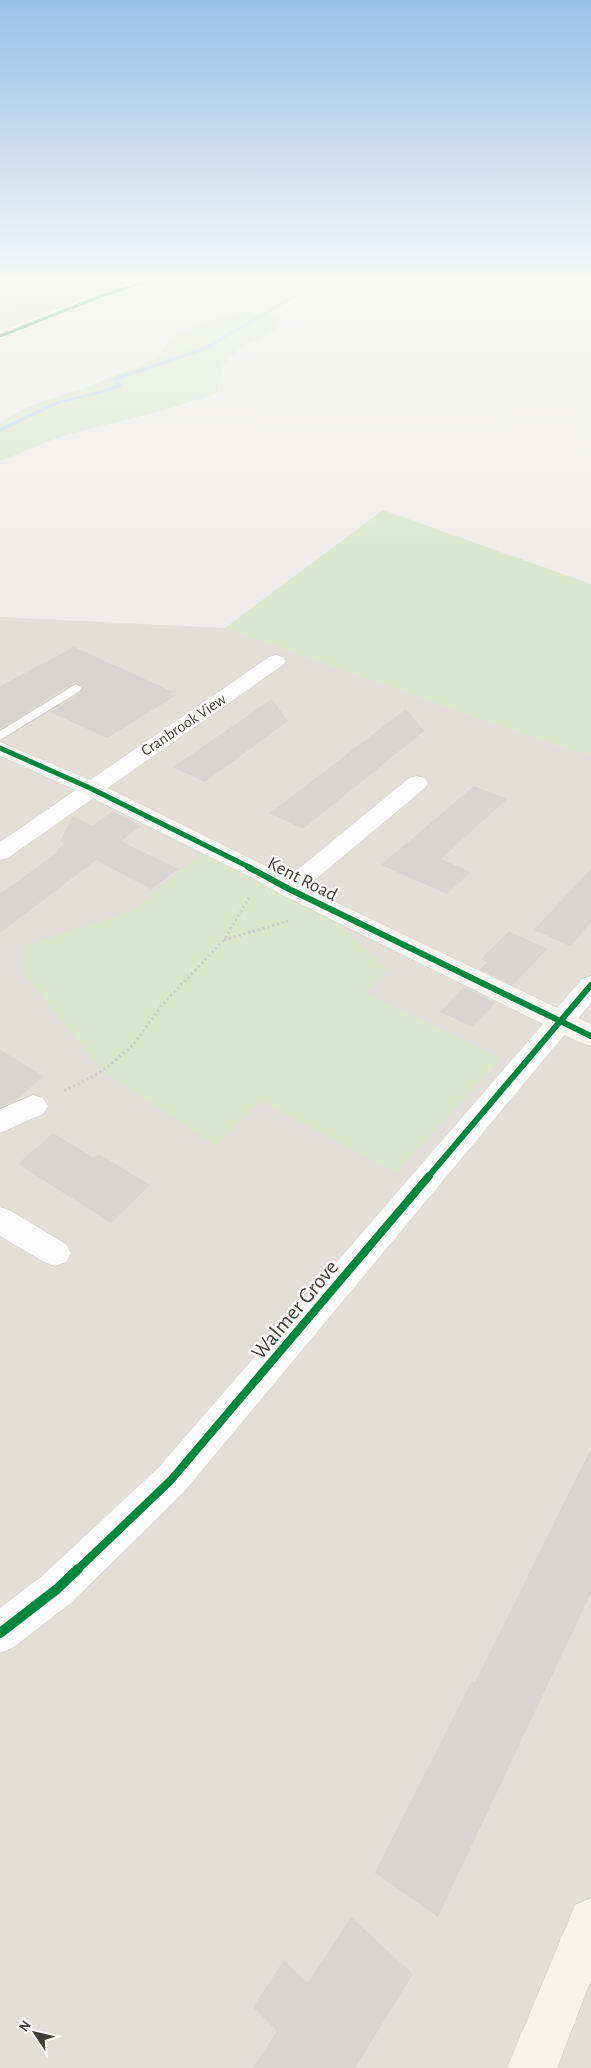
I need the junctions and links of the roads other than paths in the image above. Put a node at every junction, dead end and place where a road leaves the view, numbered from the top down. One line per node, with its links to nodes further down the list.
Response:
1 (276, 661): 6 (street, Cranbrook View)
2 (76, 688): 3 (lane)
3 (0, 736)
4 (0, 748): 6 (street, Kent Road)
5 (417, 783): 8 (street)
6 (90, 788): 7 (street, Cranbrook View); 8 (street, Kent Road)
7 (0, 852)
8 (289, 889): 10 (street, Kent Road)
9 (591, 985): 10 (street, Walmer Grove)
10 (561, 1022): 11 (street, Kent Road); 16 (street, Walmer Grove)
11 (591, 1036)
12 (33, 1106): 13 (street)
13 (0, 1122)
14 (0, 1220): 15 (street)
15 (55, 1253)
16 (0, 1633)
17 (591, 1921): 18 (street)
18 (532, 2068)

